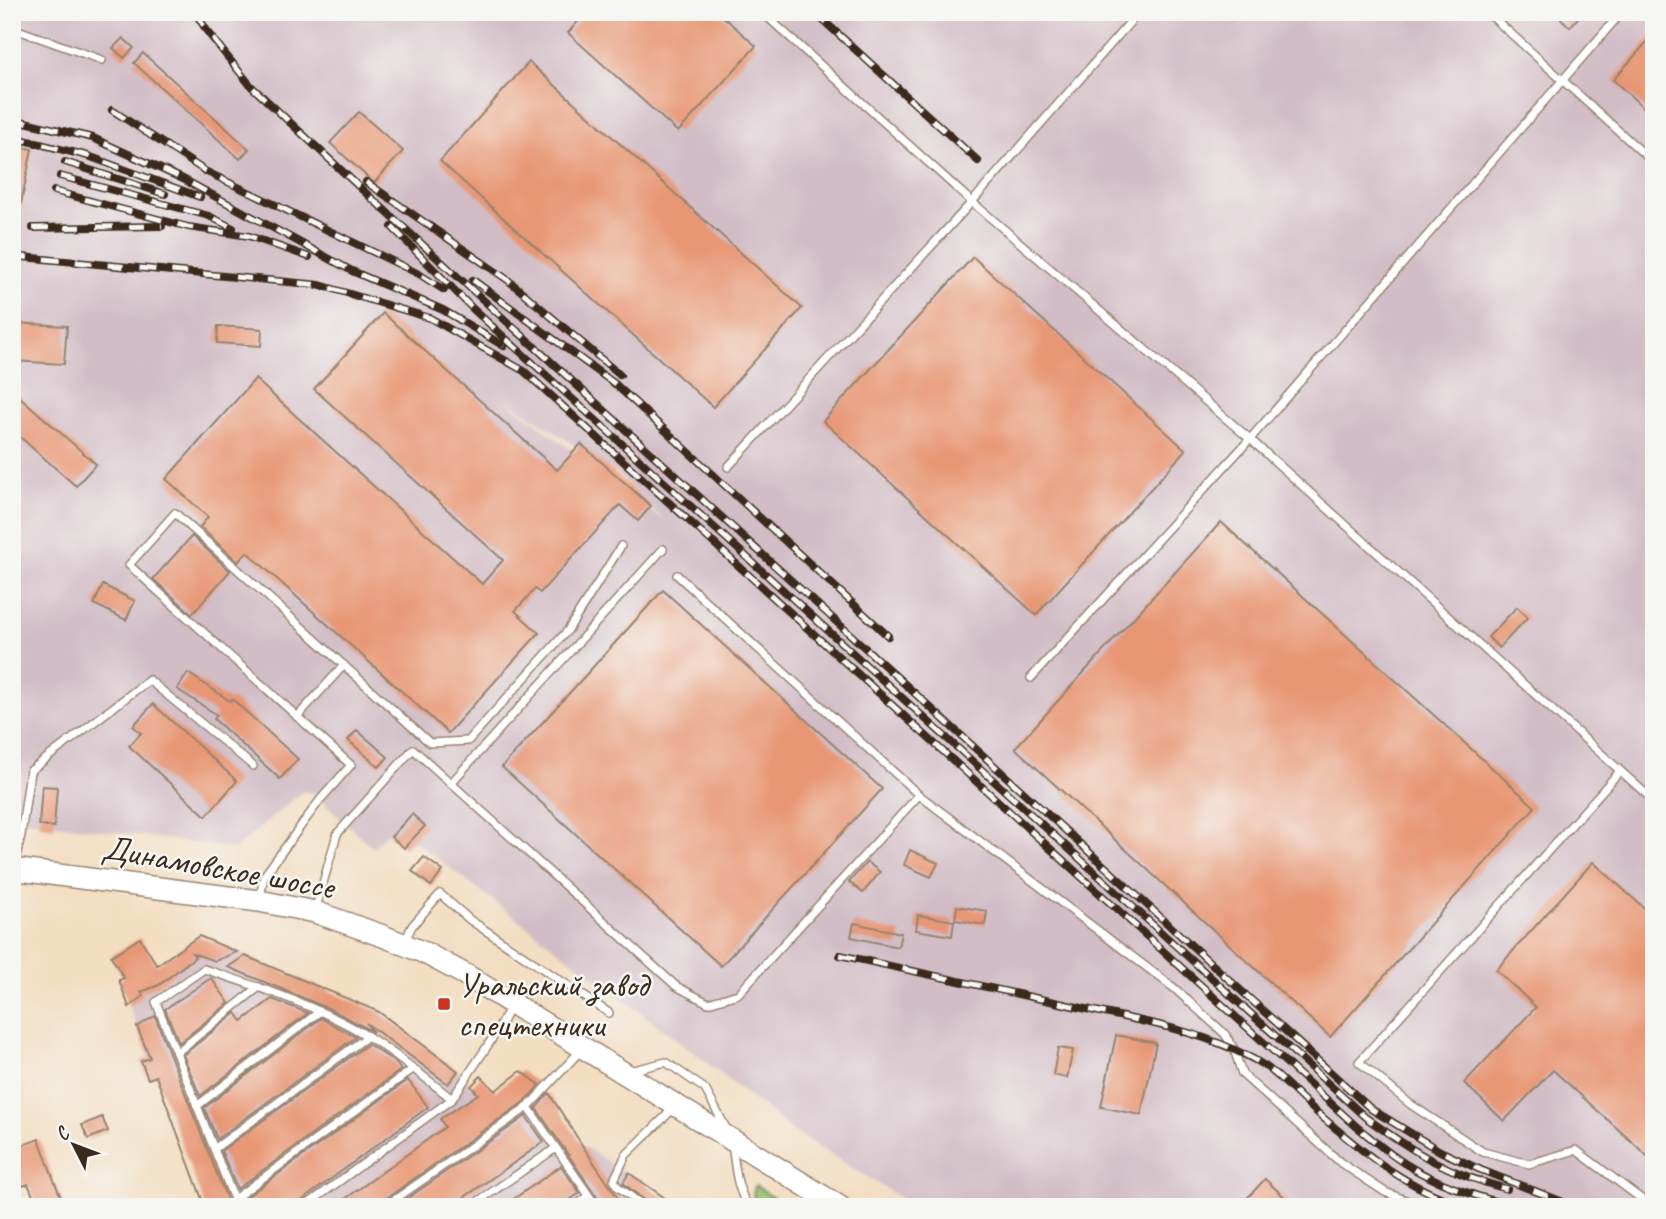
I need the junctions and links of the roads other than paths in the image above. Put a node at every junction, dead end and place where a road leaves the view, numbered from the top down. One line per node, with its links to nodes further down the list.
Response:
1 (762, 12): 9 (lane)
2 (1139, 12): 9 (lane)
3 (1487, 12): 7 (lane)
4 (1622, 12): 7 (lane)
5 (12, 28): 6 (lane)
6 (102, 60)
7 (1563, 80): 8 (lane); 10 (lane)
8 (1654, 163)
9 (972, 202): 10 (lane); 11 (lane)
10 (1250, 439): 16 (lane); 19 (lane)
11 (727, 467)
12 (621, 546): 15 (lane)
13 (663, 549): 20 (lane)
14 (677, 575): 21 (lane)
15 (344, 665): 17 (lane); 17 (lane)
16 (1031, 678)
17 (297, 717): 24 (lane)
18 (253, 766): 23 (lane)
19 (1620, 771): 22 (lane); 54 (lane)
20 (451, 783): 21 (lane); 25 (lane)
21 (919, 795): 53 (lane)
22 (1654, 801)
23 (13, 869): 24 (main road, Динамовское шоссе)
24 (259, 901): 25 (main road, Динамовское шоссе)
25 (315, 912): 26 (main road, Динамовское шоссе)
26 (404, 945): 28 (main road, Динамовское шоссе); 30 (lane)
27 (259, 987): 29 (lane); 33 (lane); 33 (lane)
28 (512, 1003): 32 (main road, Динамовское шоссе); 36 (lane)
29 (319, 1012): 31 (lane); 38 (lane)
30 (609, 1013)
31 (368, 1037): 34 (lane); 42 (lane)
32 (584, 1047): 35 (main road, Динамовское шоссе); 39 (lane)
33 (176, 1053): 38 (lane)
34 (413, 1069): 36 (lane); 44 (lane)
35 (625, 1073): 37 (main road, Динамовское шоссе); 40 (lane)
36 (452, 1099): 45 (lane)
37 (677, 1105): 40 (main road, Динамовское шоссе); 50 (lane)
38 (197, 1106): 42 (lane)
39 (528, 1107): 41 (lane); 46 (lane)
40 (732, 1138): 51 (lane); 52 (main road, Динамовское шоссе)
41 (556, 1148): 43 (lane); 47 (lane)
42 (214, 1149): 44 (lane)
43 (589, 1196): 48 (lane); 49 (lane)
44 (235, 1203)
45 (304, 1207)
46 (384, 1207)
47 (470, 1207)
48 (575, 1207)
49 (597, 1207)
50 (645, 1207)
51 (749, 1207)
52 (840, 1207)
53 (1423, 1207)
54 (1652, 1207)

